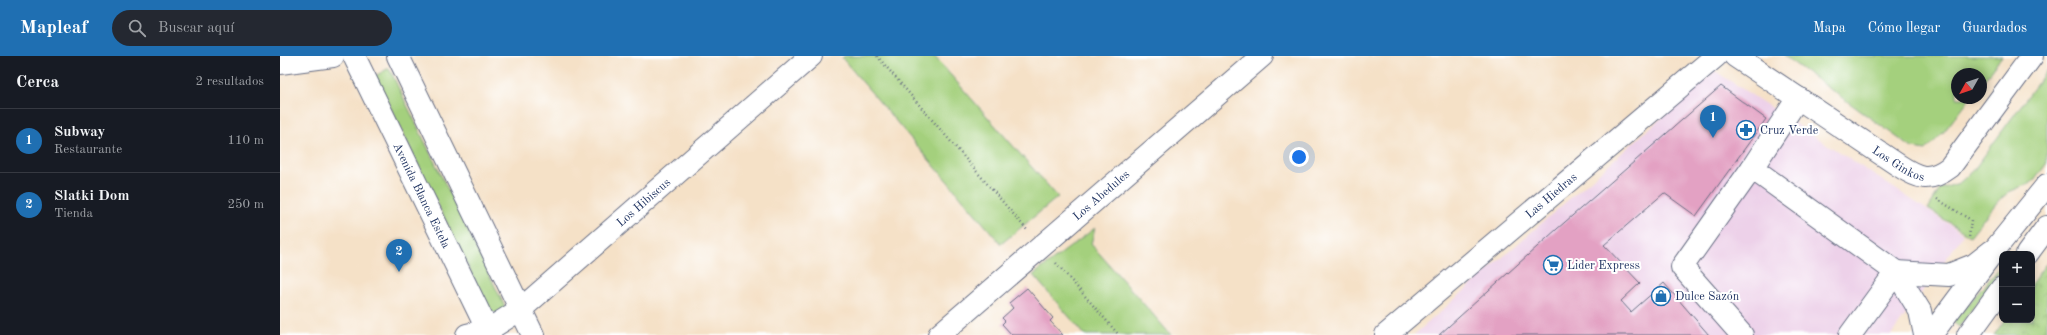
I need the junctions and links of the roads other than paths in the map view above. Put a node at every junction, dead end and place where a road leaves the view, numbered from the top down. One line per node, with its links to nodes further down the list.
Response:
1 (333, 56): 9 (street)
2 (354, 56): 19 (street, Avenida Blanca Estela)
3 (398, 56): 18 (street)
4 (811, 56): 18 (street, Los Hibiscus)
5 (1262, 56): 21 (street, Los Abedules)
6 (1716, 56): 22 (street, Las Hiedras)
7 (1735, 56): 10 (street, Los Ginkos)
8 (2032, 56): 10 (street, Los Ginkos)
9 (280, 63)
10 (1798, 98): 11 (street)
11 (1752, 168): 16 (street); 23 (street)
12 (2047, 185): 14 (street)
13 (2047, 228): 15 (street)
14 (1996, 248): 16 (street); 26 (street)
15 (2029, 251)
16 (1896, 272): 24 (street); 25 (street)
17 (1999, 292): 27 (street)
18 (521, 309): 19 (street, Los Hibiscus); 20 (street)
19 (482, 333)
20 (533, 335)
21 (940, 335)
22 (1386, 335)
23 (1742, 335)
24 (1850, 335)
25 (1925, 335)
26 (1931, 335)
27 (1968, 335)

